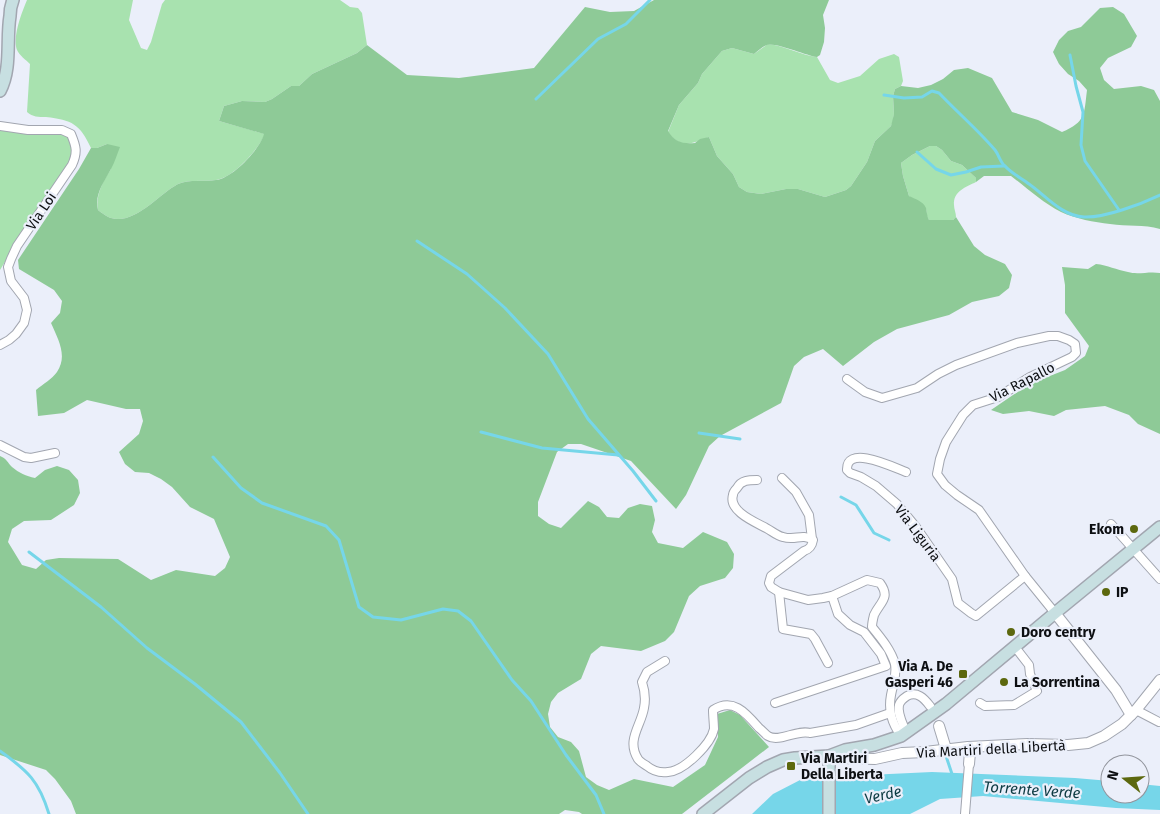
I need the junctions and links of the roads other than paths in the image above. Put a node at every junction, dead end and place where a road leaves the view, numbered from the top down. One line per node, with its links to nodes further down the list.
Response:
1 (13, 0): 2 (main road)
2 (0, 91)
3 (0, 126): 4 (street, Via Loi)
4 (0, 345)
5 (847, 379): 15 (street, Via Rapallo)
6 (0, 444): 7 (street)
7 (55, 453)
8 (906, 472): 15 (street, Via Liguria)
9 (782, 478): 13 (street)
10 (757, 480): 13 (street)
11 (1111, 524): 14 (street)
12 (1160, 527): 14 (main road)
13 (812, 539): 17 (street)
14 (1134, 550): 16 (street); 19 (main road)
15 (1025, 576): 19 (street, Via Rapallo)
16 (1160, 578)
17 (779, 592): 18 (street); 22 (street)
18 (832, 596): 24 (street); 27 (street)
19 (1055, 613): 20 (main road); 28 (street)
20 (1015, 646): 25 (street); 31 (main road)
21 (665, 661): 27 (street)
22 (828, 663)
23 (1160, 680): 28 (street, Via Martiri della Libertà)
24 (775, 703)
25 (980, 703)
26 (930, 706): 31 (street)
27 (890, 713): 31 (street)
28 (1133, 713): 29 (street); 32 (street, Via Martiri della Libertà)
29 (1159, 722)
30 (939, 726): 34 (street)
31 (904, 734): 35 (main road)
32 (974, 747): 33 (street, Via Martiri della Libertà); 36 (street)
33 (960, 748): 34 (street, Via Martiri della Libertà); 36 (street)
34 (946, 749): 35 (street, Via Martiri della Libertà)
35 (829, 761): 37 (main road, Via Martiri della Libertà); 38 (main road)
36 (969, 761): 39 (street)
37 (704, 814)
38 (829, 814)
39 (965, 814)

